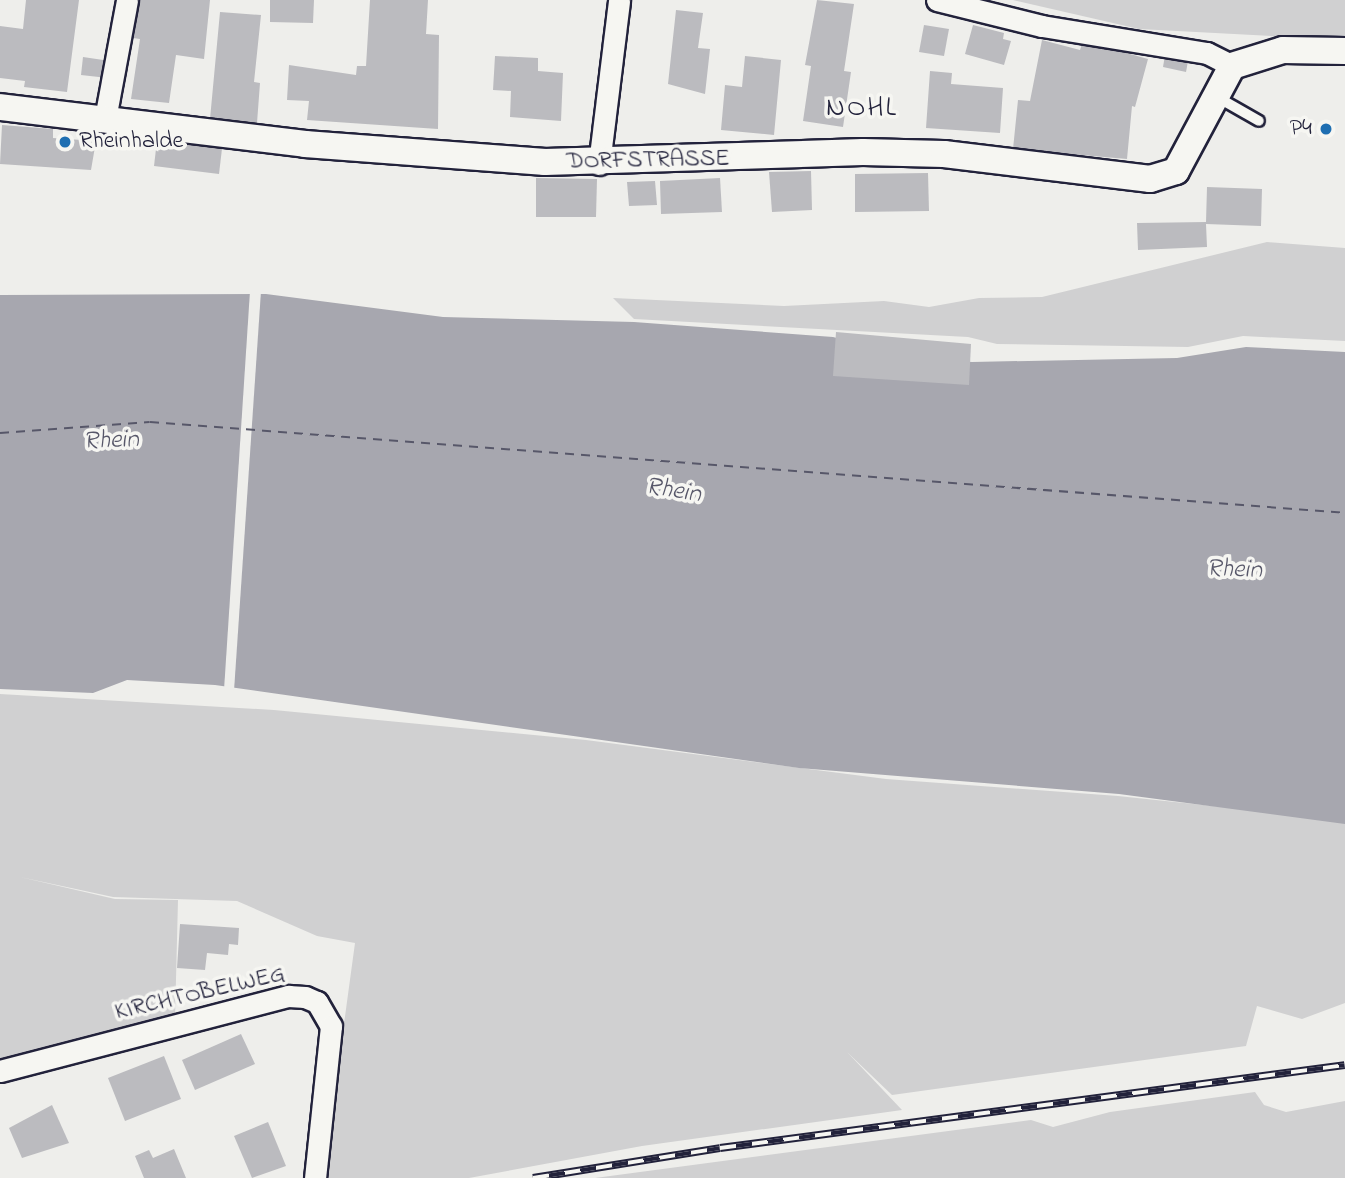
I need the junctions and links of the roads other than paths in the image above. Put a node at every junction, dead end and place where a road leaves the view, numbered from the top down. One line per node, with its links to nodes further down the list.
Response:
1 (127, 0): 8 (street)
2 (619, 0): 10 (street)
3 (937, 0): 5 (street)
4 (1345, 51): 5 (street)
5 (1232, 66): 6 (street, DORFSTRASSE)
6 (1217, 97): 9 (lane); 10 (street, DORFSTRASSE)
7 (0, 107): 8 (street, DORFSTRASSE)
8 (105, 119): 10 (street, DORFSTRASSE)
9 (1259, 121)
10 (599, 164)
11 (0, 1071): 12 (street, KIRCHTOBELWEG)
12 (315, 1178)

